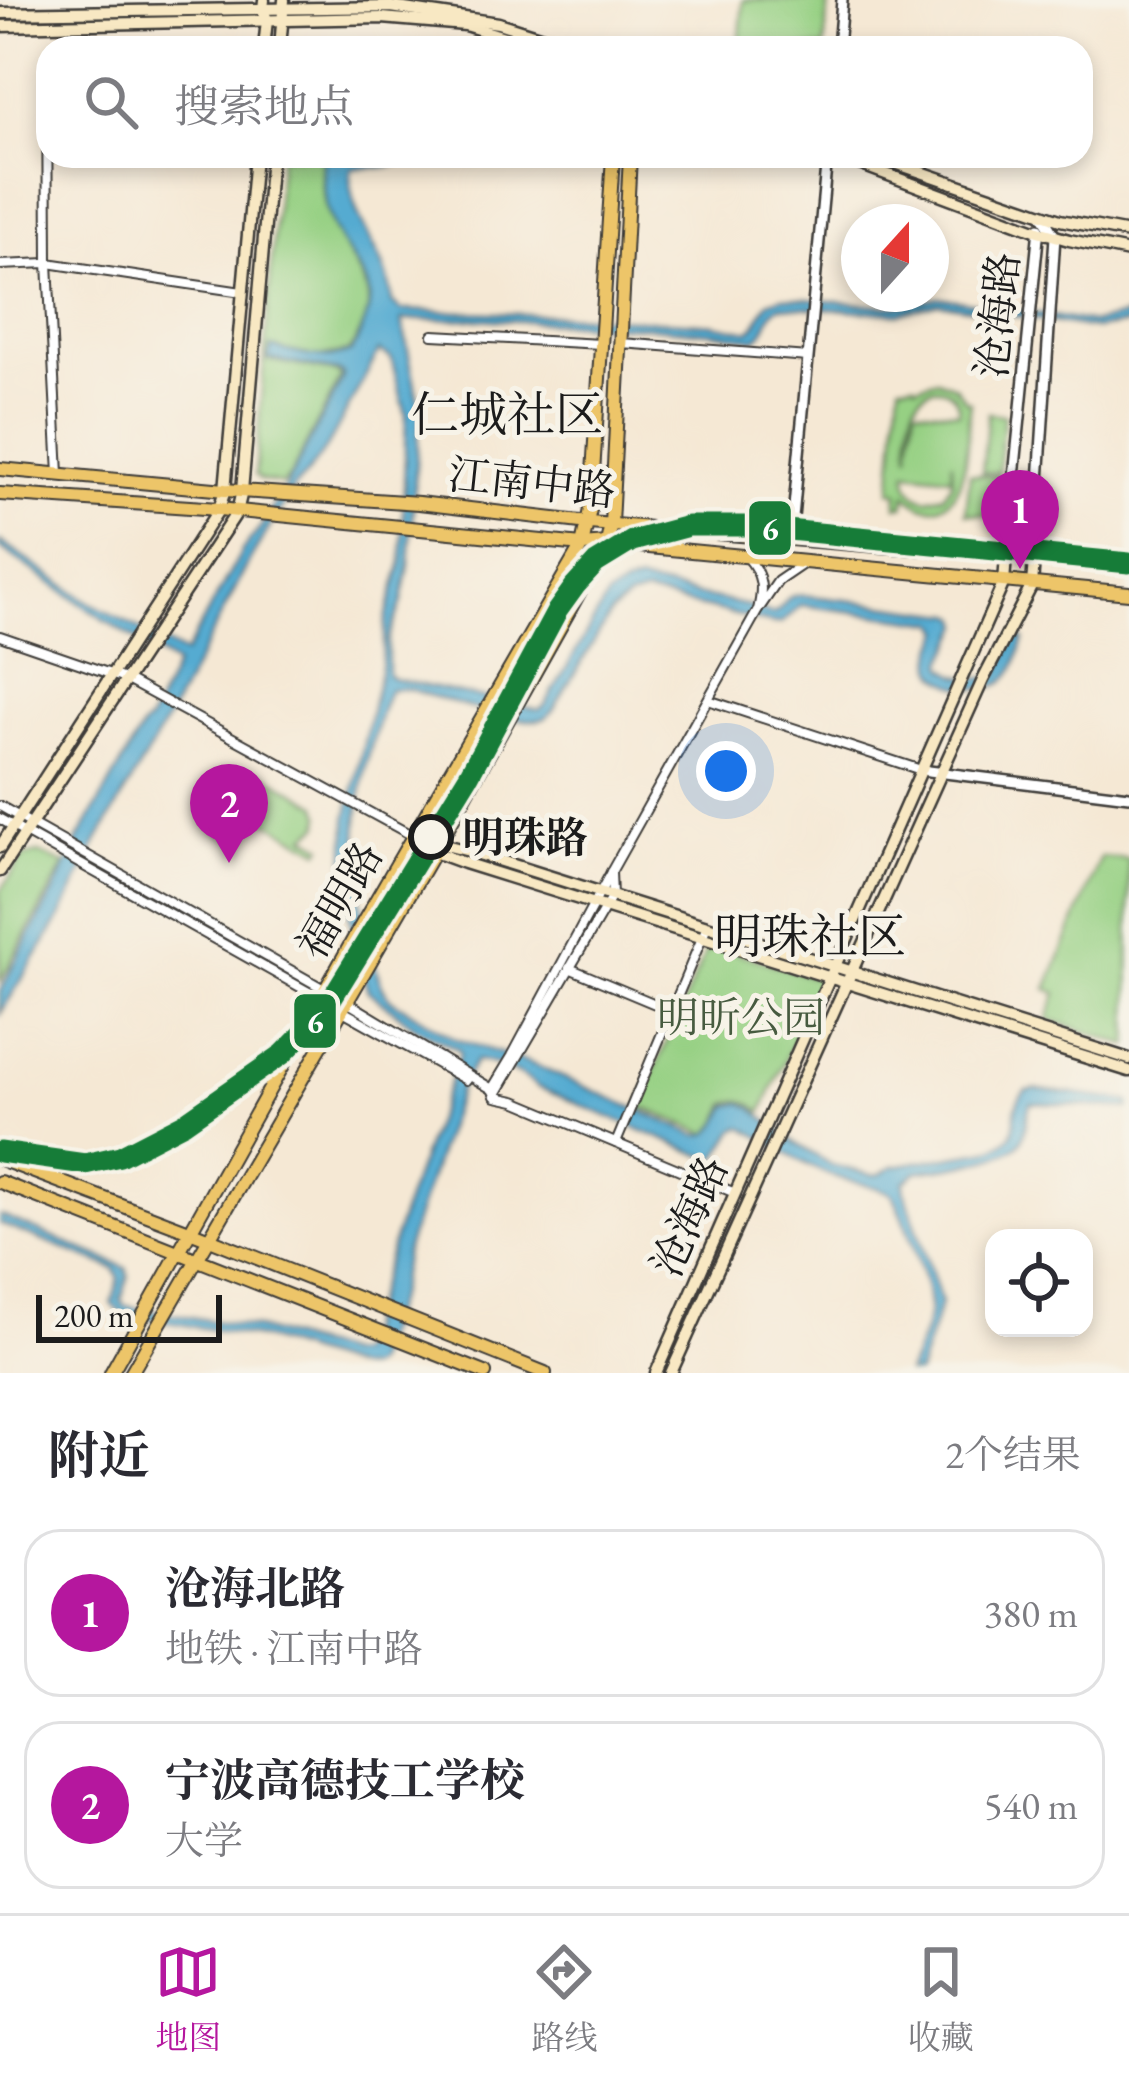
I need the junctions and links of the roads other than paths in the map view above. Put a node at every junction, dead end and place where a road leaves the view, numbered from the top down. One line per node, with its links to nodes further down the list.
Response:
1 (842, 0): 9 (street)
2 (283, 9): 3 (main road); 4 (main road)
3 (265, 10): 5 (main road); 6 (main road)
4 (354, 12): 7 (main road); 8 (main road)
5 (0, 13)
6 (0, 26)
7 (501, 36)
8 (541, 36)
9 (839, 36)
10 (47, 168): 23 (street)
11 (254, 168): 25 (main road)
12 (270, 168): 33 (main road)
13 (612, 168): 27 (main road, 福明路)
14 (629, 168): 28 (main road, 福明路)
15 (826, 168): 29 (street)
16 (870, 168): 19 (main road)
17 (909, 168): 18 (main road)
18 (1042, 215): 19 (street, 沧海路); 20 (main road); 21 (street, 沧海路)
19 (1038, 231): 21 (main road); 43 (street, 沧海路)
20 (1129, 233)
21 (1055, 236): 22 (main road); 44 (street, 沧海路)
22 (1129, 252)
23 (48, 262): 24 (street); 25 (street); 31 (street)
24 (0, 265)
25 (242, 292): 32 (main road)
26 (433, 335): 27 (street)
27 (601, 337): 37 (main road, 福明路)
28 (621, 338): 29 (street); 38 (main road, 福明路)
29 (808, 357): 39 (street)
30 (0, 469): 31 (main road, 江南中路)
31 (59, 474): 32 (main road, 江南中路)
32 (225, 490): 33 (main road, 江南中路); 35 (main road)
33 (242, 490): 36 (main road); 37 (main road, 江南中路)
34 (0, 494): 35 (main road, 江南中路)
35 (219, 509): 36 (main road, 江南中路); 52 (main road)
36 (237, 512): 41 (main road, 江南中路); 52 (main road)
37 (589, 523): 38 (main road, 江南中路); 41 (main road, 福明路)
38 (611, 524): 39 (main road, 江南中路); 40 (main road, 福明路)
39 (791, 539): 43 (main road, 江南中路)
40 (607, 543): 41 (main road, 江南中路); 42 (main road, 江南中路); 62 (main road, 福明路)
41 (583, 545): 60 (main road, 福明路)
42 (747, 557): 45 (main road, 江南中路); 50 (street)
43 (1006, 557): 44 (main road, 江南中路); 47 (main road, 沧海路)
44 (1034, 559): 46 (main road, 江南中路); 48 (main road, 沧海路)
45 (806, 563): 47 (main road, 江南中路); 50 (street)
46 (1129, 566)
47 (1004, 582): 48 (main road, 江南中路); 54 (main road, 沧海路)
48 (1032, 585): 49 (main road, 江南中路); 55 (main road, 沧海路)
49 (1129, 593)
50 (758, 611): 53 (street)
51 (0, 636): 52 (street)
52 (119, 676): 59 (main road); 60 (street)
53 (708, 700): 54 (street); 64 (street)
54 (921, 770): 55 (street); 68 (main road, 沧海路)
55 (941, 773): 56 (street); 67 (main road, 沧海路)
56 (1129, 796)
57 (0, 806): 59 (street)
58 (0, 819): 59 (street)
59 (22, 825): 61 (main road); 63 (main road); 70 (street)
60 (414, 837): 62 (main road); 70 (main road, 福明路)
61 (0, 847)
62 (437, 848): 64 (main road); 71 (main road, 福明路)
63 (0, 871)
64 (603, 900): 65 (main road); 66 (street)
65 (705, 932): 68 (main road); 72 (street)
66 (566, 967): 72 (street); 75 (street)
67 (852, 970): 68 (main road); 69 (main road, 沧海路); 73 (main road)
68 (833, 971): 69 (main road); 79 (main road, 沧海路)
69 (846, 983): 74 (main road); 89 (main road, 沧海路)
70 (322, 993): 71 (street); 80 (main road, 福明路)
71 (345, 1006): 75 (street); 81 (main road, 福明路)
72 (672, 1010): 76 (street)
73 (1129, 1059)
74 (1129, 1071)
75 (494, 1093): 76 (street)
76 (616, 1144): 79 (street)
77 (0, 1159): 80 (main road)
78 (0, 1182): 82 (main road)
79 (735, 1193): 88 (main road, 沧海路)
80 (191, 1232): 81 (main road); 82 (main road, 福明路)
81 (208, 1238): 83 (main road, 福明路); 87 (main road)
82 (179, 1254): 83 (main road); 84 (main road, 福明路)
83 (195, 1260): 85 (main road, 福明路); 86 (main road)
84 (111, 1373)
85 (131, 1373)
86 (484, 1373)
87 (545, 1373)
88 (656, 1373)
89 (671, 1373)

